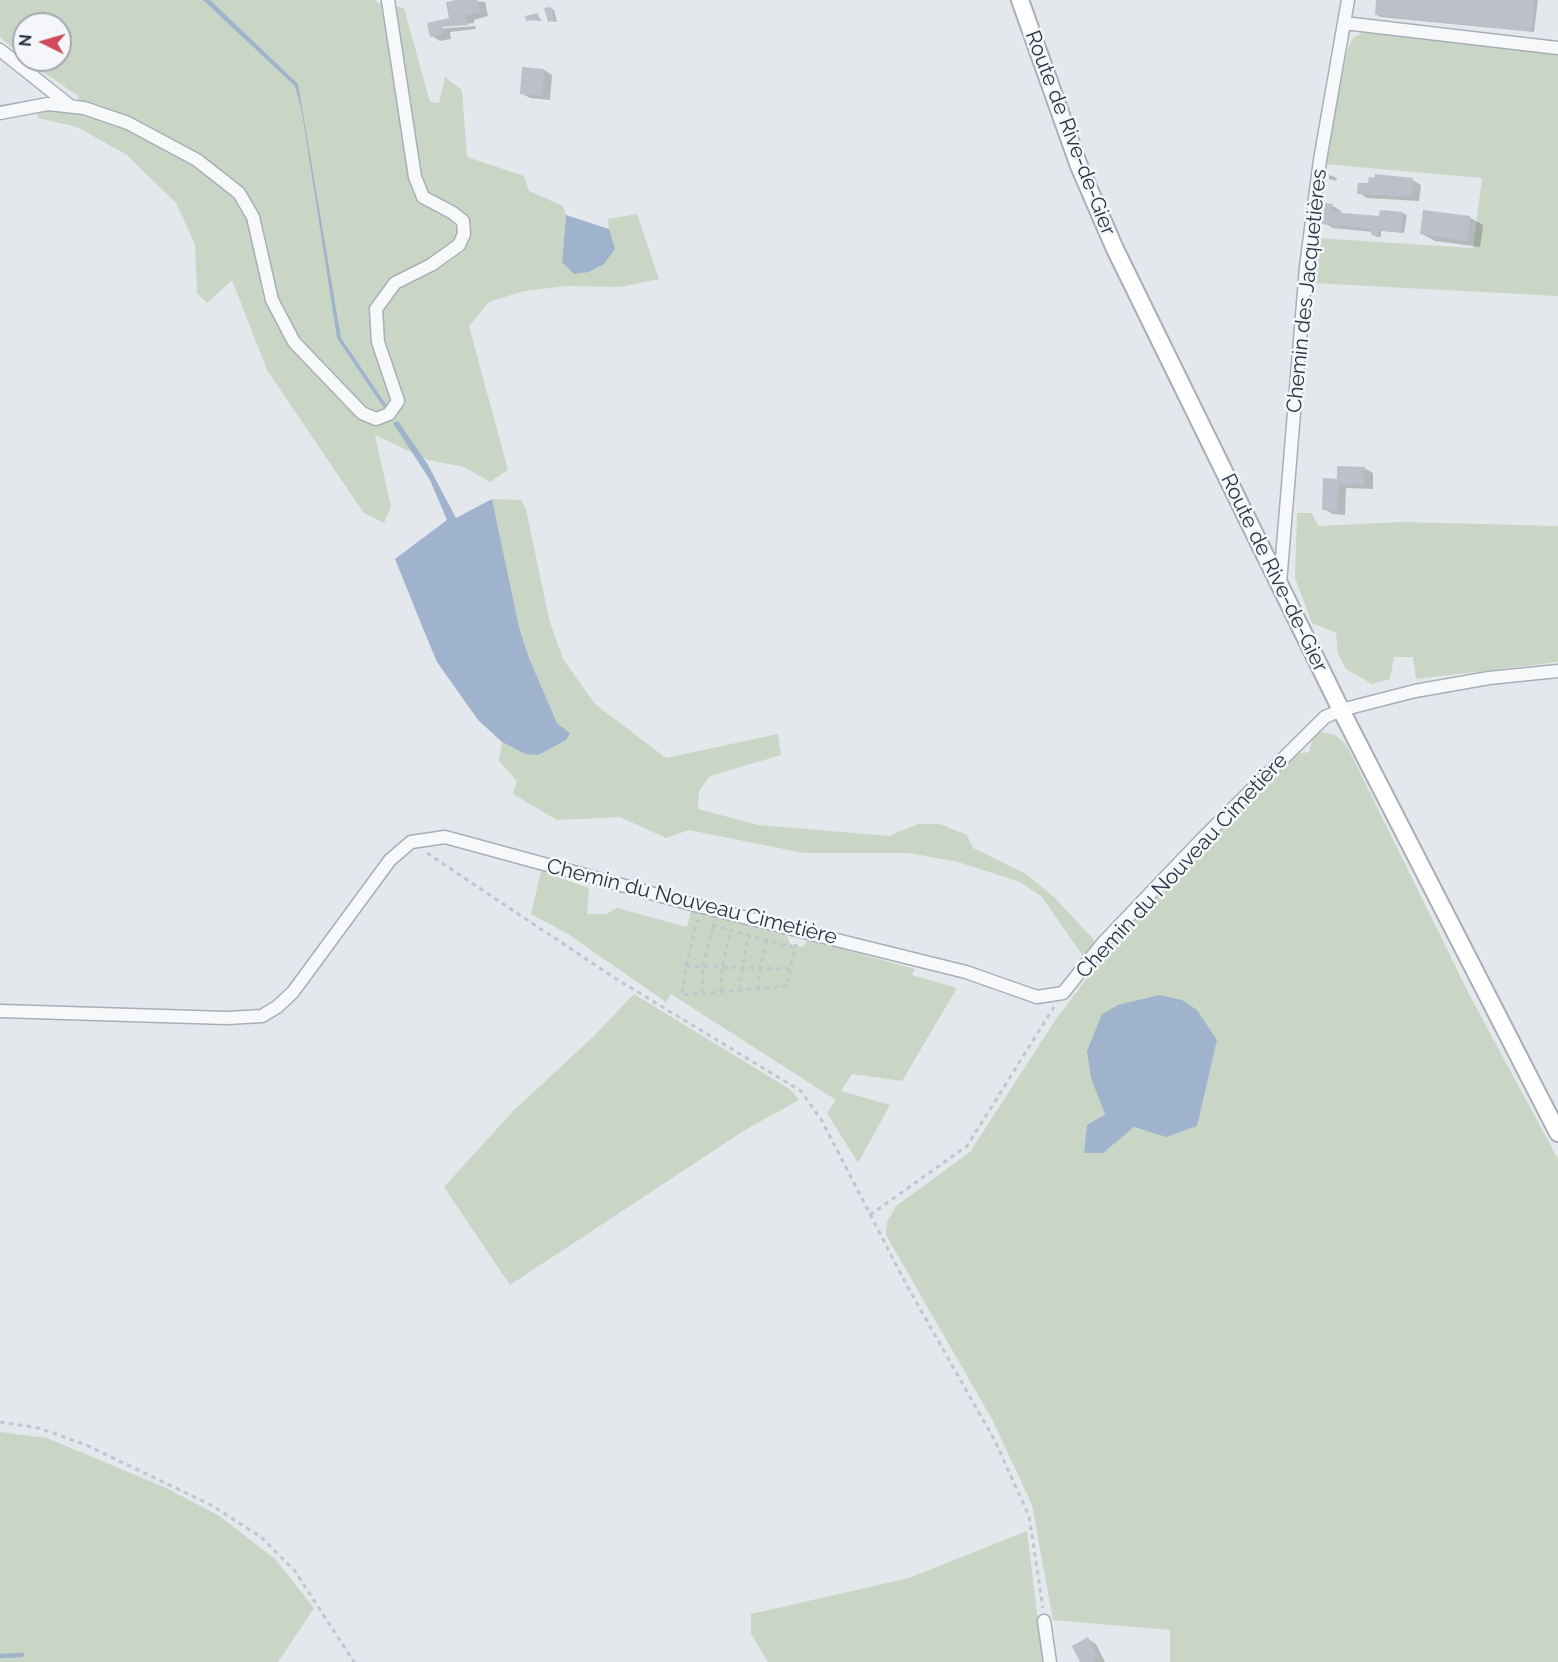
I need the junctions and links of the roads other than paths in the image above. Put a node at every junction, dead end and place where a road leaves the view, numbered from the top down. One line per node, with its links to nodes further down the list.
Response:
1 (388, 0): 7 (street)
2 (1020, 0): 9 (main road, Route de Rive-de-Gier)
3 (1348, 0): 4 (street, Chemin des Jacquetières)
4 (1344, 22): 5 (street); 9 (street, Chemin des Jacquetières)
5 (1558, 48)
6 (0, 50): 7 (street)
7 (70, 106): 8 (street)
8 (0, 113)
9 (1280, 585): 11 (main road, Route de Rive-de-Gier)
10 (1558, 671): 11 (street, Chemin du Nouveau Cimetière)
11 (1341, 710): 12 (street, Chemin du Nouveau Cimetière); 13 (main road, Route de Rive-de-Gier)
12 (0, 1011)
13 (1558, 1133)
14 (1044, 1621): 15 (street)
15 (1050, 1662)

